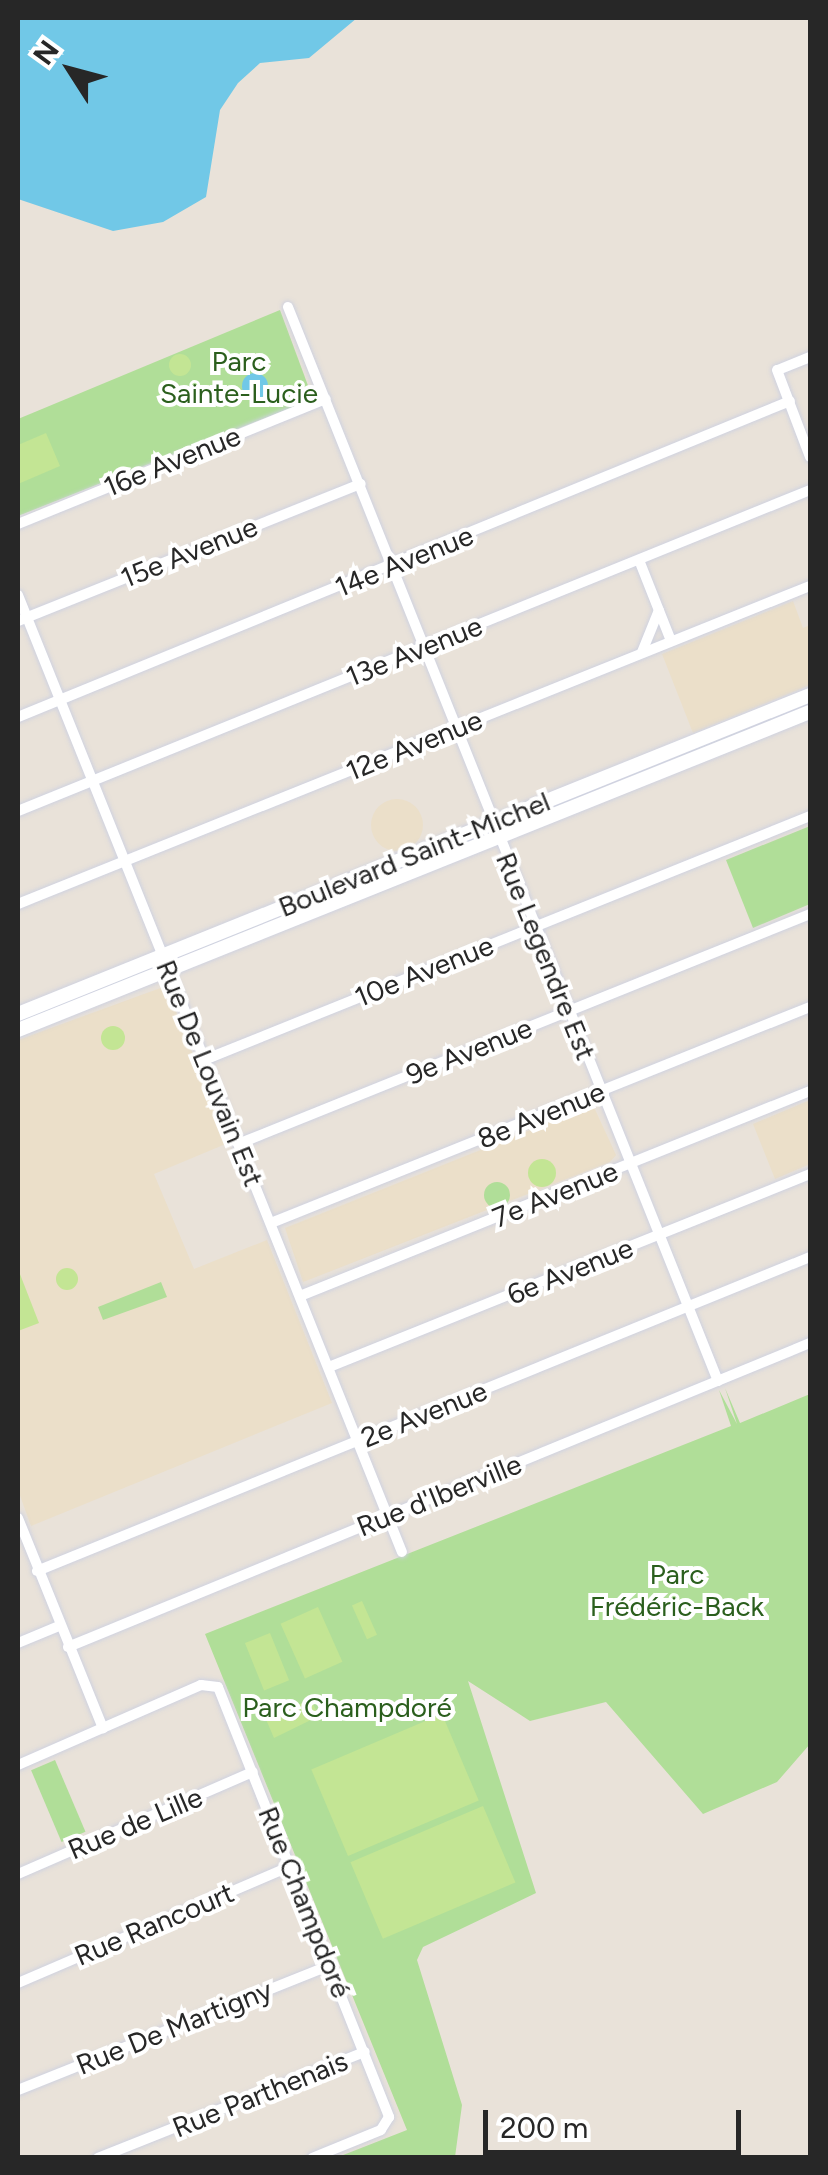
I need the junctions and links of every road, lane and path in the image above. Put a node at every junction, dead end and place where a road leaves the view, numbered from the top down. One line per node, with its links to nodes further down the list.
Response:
1 (288, 307): 3 (street, Rue Legendre Est)
2 (810, 357): 4 (street)
3 (326, 399): 7 (street, Rue Legendre Est); 9 (street, 16e Avenue)
4 (790, 401): 5 (street); 11 (street, 14e Avenue)
5 (808, 440): 6 (street)
6 (810, 457)
7 (360, 484): 11 (street, Rue Legendre Est); 15 (street, 15e Avenue)
8 (810, 490): 10 (street, 13e Avenue)
9 (18, 524)
10 (639, 560): 14 (street); 17 (street, 13e Avenue)
11 (393, 566): 17 (street, Rue Legendre Est); 20 (street, 14e Avenue)
12 (810, 586): 16 (street, 12e Avenue)
13 (18, 594): 15 (street, Rue De Louvain Est)
14 (659, 610): 16 (street); 18 (street)
15 (22, 619): 20 (street, Rue De Louvain Est)
16 (671, 641): 18 (street, 12e Avenue)
17 (424, 648): 23 (street, Rue Legendre Est); 24 (street, 13e Avenue)
18 (642, 652): 23 (street, 12e Avenue)
19 (810, 695): 27 (main road, Boulevard Saint-Michel)
20 (60, 700): 22 (street, 14e Avenue); 24 (street, Rue De Louvain Est)
21 (810, 712): 27 (main road, Boulevard Saint-Michel)
22 (18, 717)
23 (456, 728): 27 (street, Rue Legendre Est); 28 (street, 12e Avenue)
24 (93, 780): 25 (street, 13e Avenue); 28 (street, Rue De Louvain Est)
25 (18, 811)
26 (810, 816): 31 (street, 10e Avenue)
27 (496, 829): 31 (street, Rue Legendre Est); 32 (main road, Boulevard Saint-Michel)
28 (125, 861): 29 (street, 12e Avenue); 32 (street, Rue De Louvain Est)
29 (18, 904)
30 (810, 914): 34 (street, 9e Avenue)
31 (534, 926): 34 (street, Rue Legendre Est); 37 (street, 10e Avenue)
32 (165, 963): 35 (main road, Boulevard Saint-Michel); 36 (main road, Boulevard Saint-Michel); 37 (street, Rue De Louvain Est)
33 (810, 1006): 39 (street, 8e Avenue)
34 (568, 1012): 39 (street, Rue Legendre Est); 40 (street, 9e Avenue)
35 (18, 1014)
36 (18, 1030)
37 (204, 1060): 40 (street, Rue De Louvain Est)
38 (810, 1091): 41 (street, 7e Avenue)
39 (600, 1092): 41 (street, Rue Legendre Est); 43 (street, 8e Avenue)
40 (238, 1144): 43 (street, Rue De Louvain Est)
41 (629, 1164): 44 (street, Rue Legendre Est); 46 (street, 7e Avenue)
42 (810, 1174): 44 (street, 6e Avenue)
43 (271, 1223): 46 (street, Rue De Louvain Est)
44 (658, 1236): 47 (street, Rue Legendre Est); 49 (street, 6e Avenue)
45 (810, 1257): 47 (street, 2e Avenue)
46 (300, 1296): 49 (street, Rue De Louvain Est)
47 (687, 1308): 50 (street, Rue Legendre Est); 51 (street, 2e Avenue)
48 (810, 1343): 50 (street, Rue d'Iberville)
49 (330, 1367): 51 (street, Rue De Louvain Est)
50 (718, 1381): 52 (street, Rue d'Iberville)
51 (358, 1441): 52 (street, Rue De Louvain Est); 55 (street, 2e Avenue)
52 (388, 1517): 54 (street, Rue De Louvain Est); 58 (street, Rue d'Iberville)
53 (18, 1518): 55 (street)
54 (402, 1552)
55 (38, 1571): 56 (street)
56 (59, 1626): 57 (street); 58 (street)
57 (18, 1644)
58 (68, 1647): 59 (street)
59 (103, 1728): 60 (street); 61 (street, Rue Champdoré)
60 (18, 1764)
61 (254, 1772): 62 (street, Rue Champdoré); 63 (street, Rue de Lille)
62 (291, 1866): 64 (street, Rue Champdoré); 65 (street, Rue Rancourt)
63 (18, 1874)
64 (331, 1965): 66 (street, Rue Champdoré); 67 (street, Rue De Martigny)
65 (18, 1983)
66 (366, 2052): 68 (street, Rue Parthenais); 69 (street, Rue Champdoré)
67 (18, 2090)
68 (98, 2158)
69 (312, 2158)

